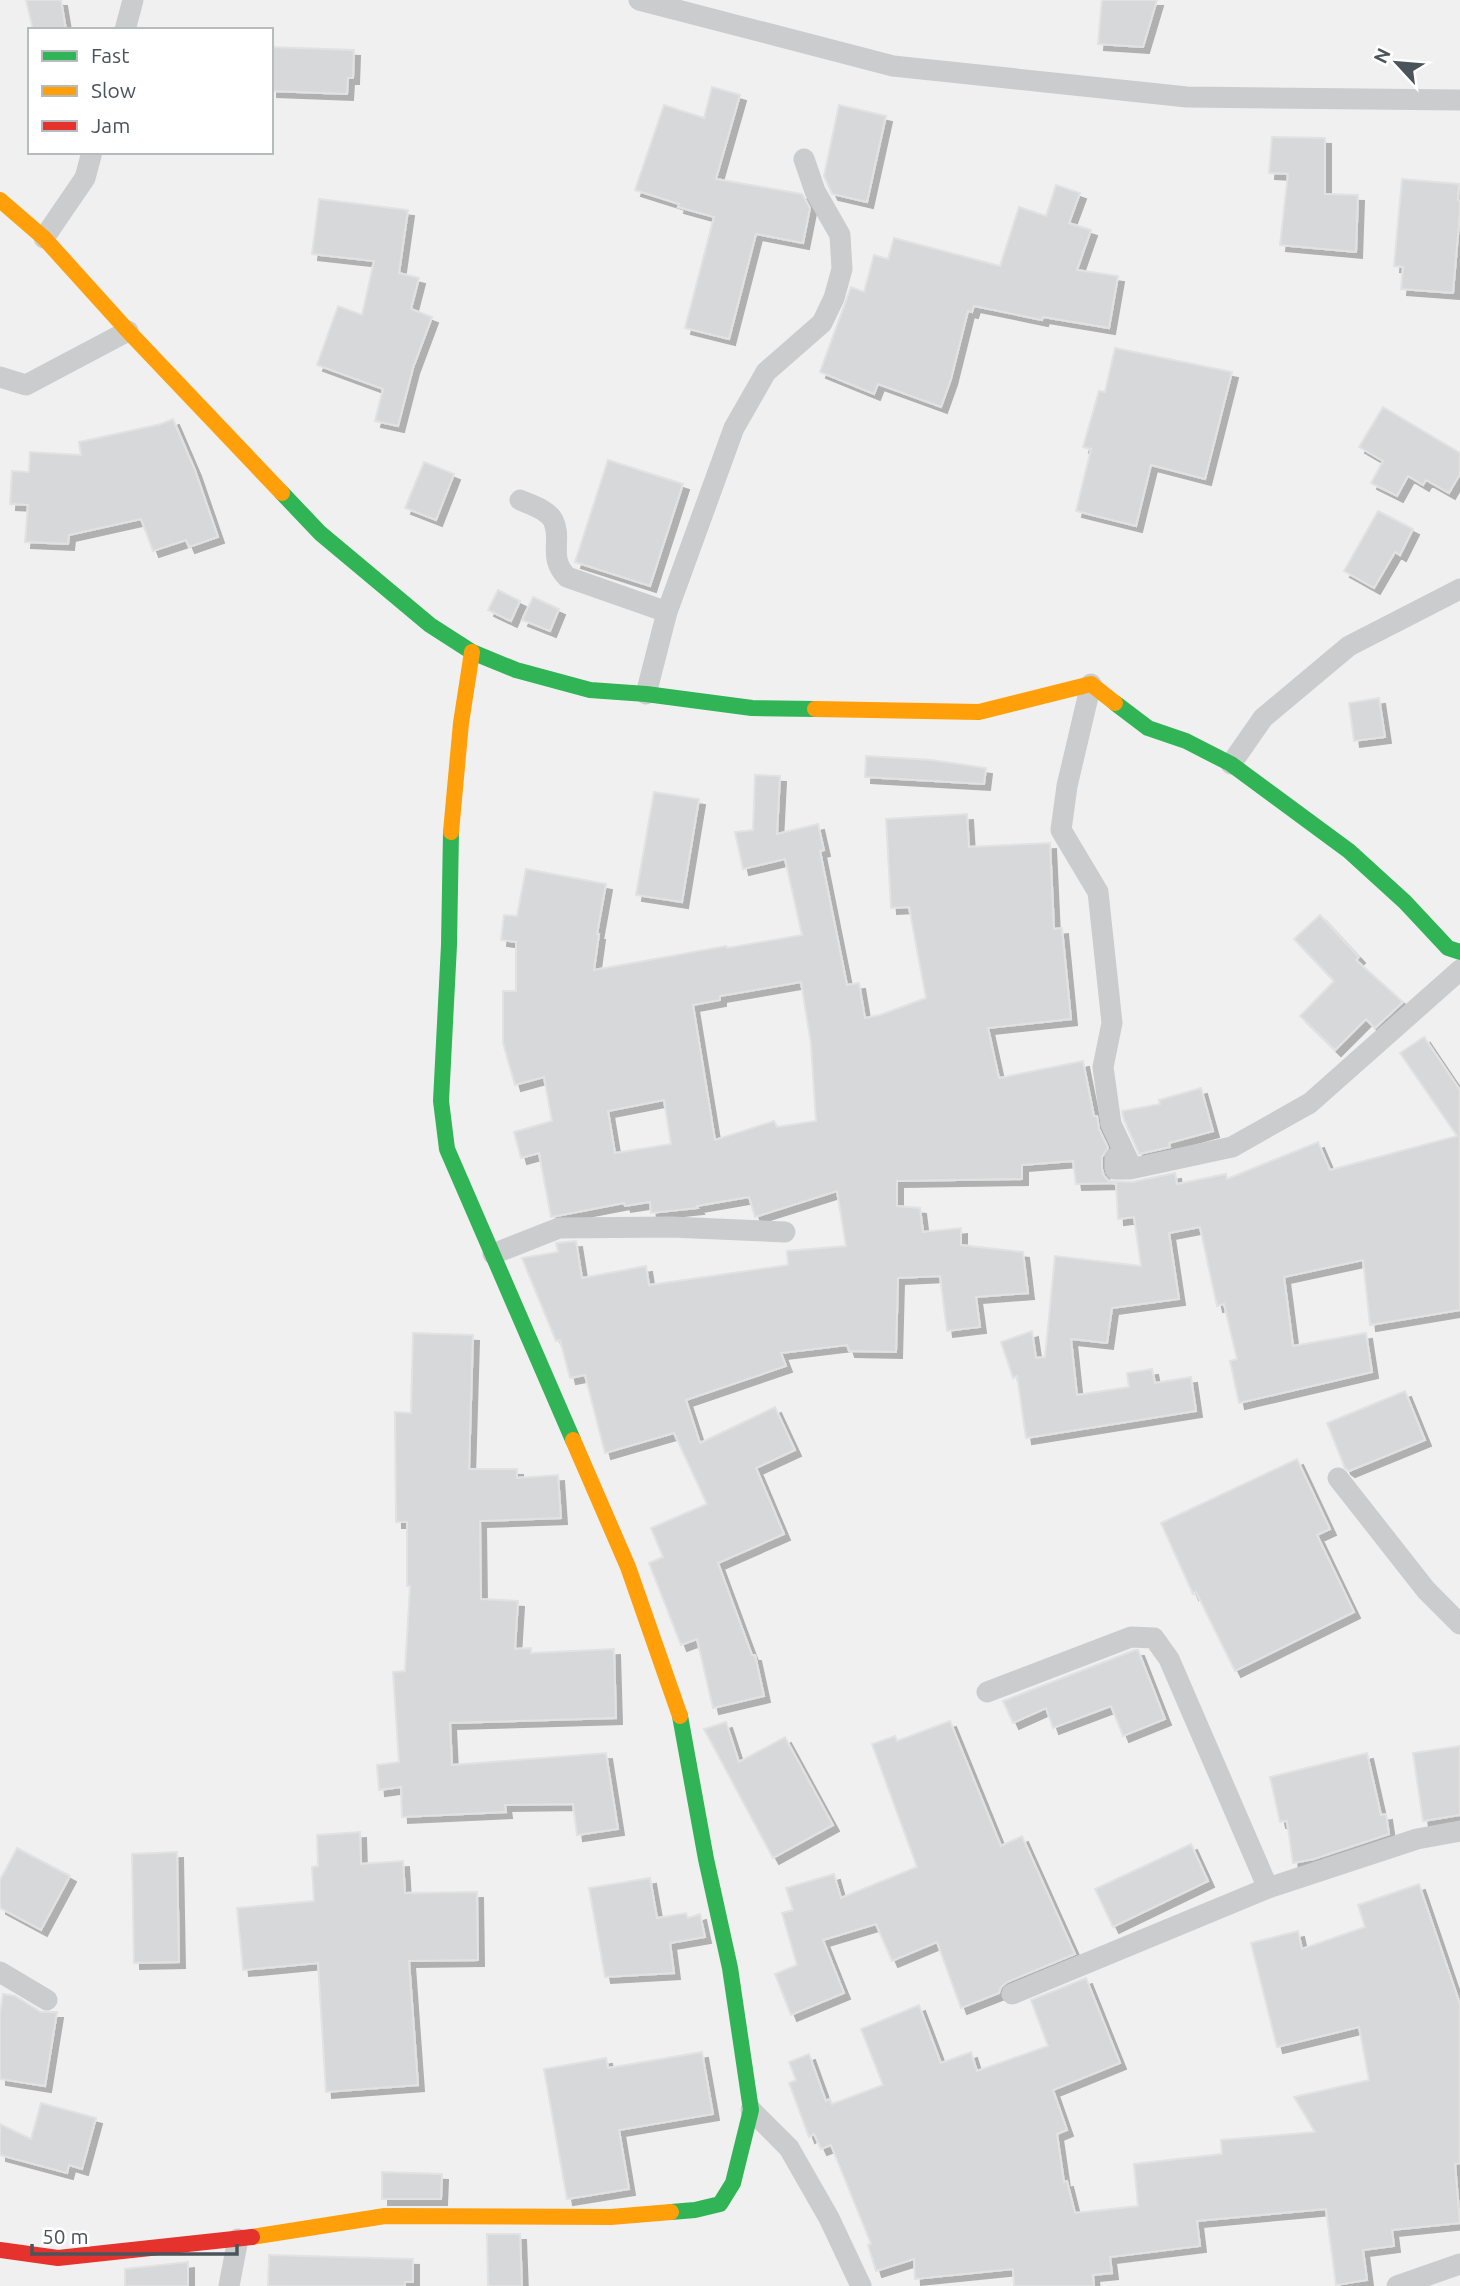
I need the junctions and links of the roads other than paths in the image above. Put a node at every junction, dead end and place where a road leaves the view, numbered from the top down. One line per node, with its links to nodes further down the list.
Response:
1 (133, 0): 3 (street)
2 (639, 0): 4 (street)
3 (126, 28)
4 (1460, 100)
5 (91, 154): 8 (street)
6 (804, 159): 13 (street)
7 (0, 200): 8 (street)
8 (44, 238): 9 (street)
9 (128, 331): 10 (street); 14 (street)
10 (0, 377)
11 (520, 500): 13 (street)
12 (1460, 589): 17 (street)
13 (667, 612): 16 (street)
14 (472, 652): 16 (street); 21 (street)
15 (1091, 684): 16 (street); 17 (street); 19 (street)
16 (646, 694)
17 (1231, 764): 18 (street)
18 (1460, 952)
19 (1460, 970)
20 (785, 1233): 21 (street)
21 (493, 1254): 30 (street)
22 (1338, 1478): 23 (street)
23 (1460, 1625)
24 (986, 1692): 26 (street)
25 (1460, 1831): 26 (street)
26 (1268, 1888): 28 (street)
27 (0, 1972): 29 (street)
28 (1012, 1994)
29 (47, 2000)
30 (751, 2110): 31 (street); 35 (street)
31 (238, 2239): 32 (street); 34 (street)
32 (0, 2250)
33 (1460, 2264): 36 (street)
34 (229, 2286)
35 (861, 2286)
36 (1397, 2286)

